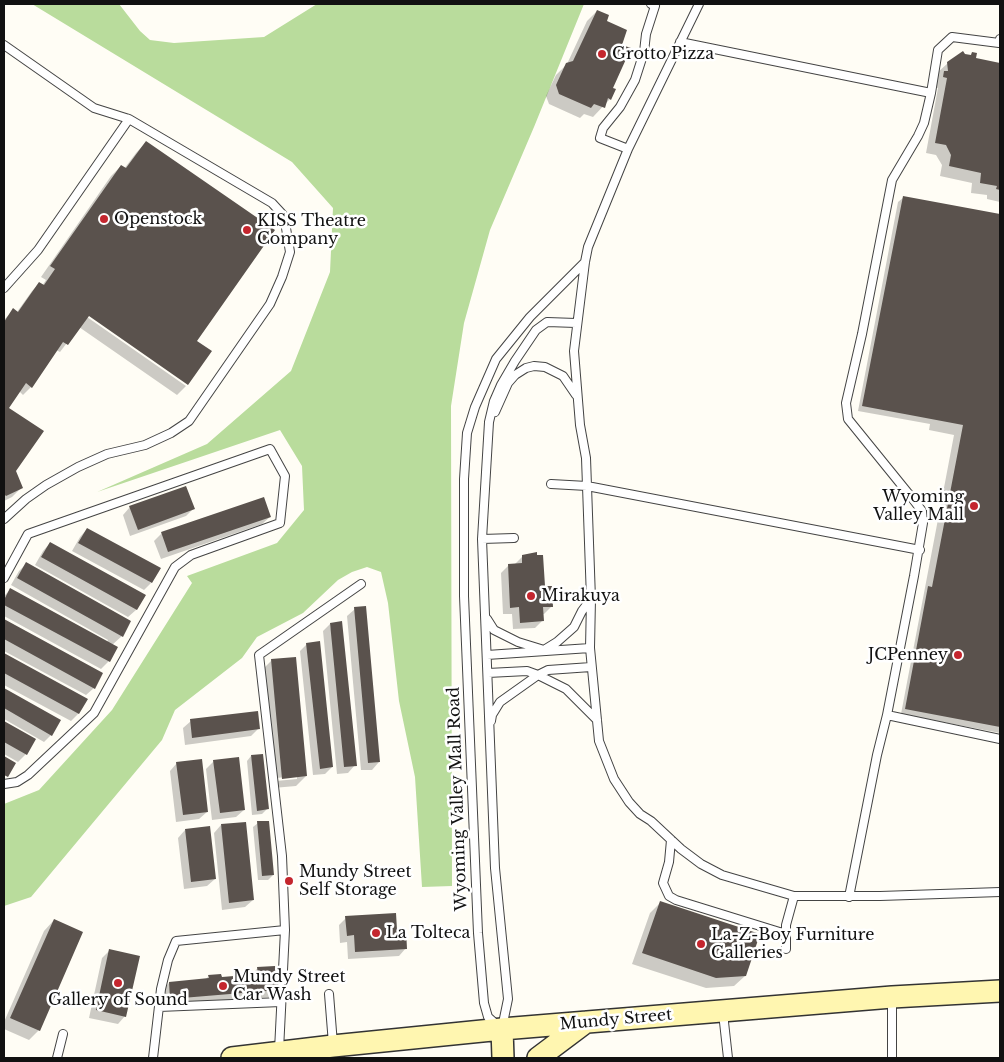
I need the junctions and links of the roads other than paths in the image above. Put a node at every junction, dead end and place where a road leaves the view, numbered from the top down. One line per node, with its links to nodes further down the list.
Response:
1 (651, 4): 8 (lane)
2 (699, 4): 4 (lane, Wyoming Valley Mall Road)
3 (1000, 39): 6 (lane)
4 (680, 42): 6 (lane); 8 (lane, Wyoming Valley Mall Road)
5 (4, 45): 7 (lane)
6 (932, 93): 19 (lane)
7 (129, 118): 10 (lane); 16 (lane)
8 (628, 150): 9 (lane, Wyoming Valley Mall Road)
9 (585, 262): 11 (lane, Wyoming Valley Mall Road); 49 (lane, Wyoming Valley Mall Road)
10 (4, 288)
11 (576, 324): 12 (lane, Wyoming Valley Mall Road); 13 (lane)
12 (577, 397): 13 (lane); 15 (lane, Wyoming Valley Mall Road)
13 (489, 422): 18 (lane, Wyoming Valley Mall Road)
14 (552, 484): 15 (lane)
15 (587, 486): 19 (lane); 22 (lane, Wyoming Valley Mall Road)
16 (4, 519)
17 (514, 538): 18 (lane)
18 (482, 539): 23 (lane, Wyoming Valley Mall Road)
19 (920, 550): 30 (lane)
20 (4, 578): 34 (lane)
21 (361, 584): 39 (lane)
22 (590, 599): 24 (lane, Wyoming Valley Mall Road); 25 (lane)
23 (485, 605): 25 (lane); 26 (lane, Wyoming Valley Mall Road)
24 (590, 648): 25 (lane); 27 (lane, Wyoming Valley Mall Road)
25 (544, 650): 26 (lane)
26 (487, 655): 28 (lane, Wyoming Valley Mall Road)
27 (591, 666): 29 (lane); 31 (lane, Wyoming Valley Mall Road)
28 (488, 673): 29 (lane); 32 (lane, Wyoming Valley Mall Road)
29 (538, 675): 31 (lane); 32 (lane)
30 (887, 715): 33 (lane); 38 (lane)
31 (597, 720): 35 (lane, Wyoming Valley Mall Road)
32 (489, 731): 49 (lane, Wyoming Valley Mall Road)
33 (1000, 739)
34 (4, 784)
35 (670, 840): 37 (lane, Wyoming Valley Mall Road); 40 (lane)
36 (1000, 892): 38 (lane, Wyoming Valley Mall Road)
37 (794, 896): 38 (lane, Wyoming Valley Mall Road); 40 (lane)
38 (849, 897)
39 (285, 930): 45 (lane); 46 (lane)
40 (786, 934): 41 (lane)
41 (786, 949)
42 (1000, 991): 44 (main road, Mundy Street)
43 (329, 994): 51 (lane)
44 (892, 997): 47 (main road, Mundy Street); 59 (lane)
45 (281, 1002): 46 (lane); 52 (lane)
46 (159, 1007): 54 (lane)
47 (723, 1011): 48 (main road, Mundy Street); 58 (lane)
48 (586, 1022): 49 (main road, Mundy Street); 57 (main road)
49 (502, 1029): 51 (main road, Mundy Street); 56 (main road)
50 (63, 1034): 53 (lane)
51 (333, 1046): 52 (main road, Mundy Street)
52 (278, 1052): 55 (main road, Mundy Street)
53 (57, 1058)
54 (153, 1058)
55 (232, 1058)
56 (503, 1058)
57 (538, 1058)
58 (728, 1058)
59 (892, 1058)

